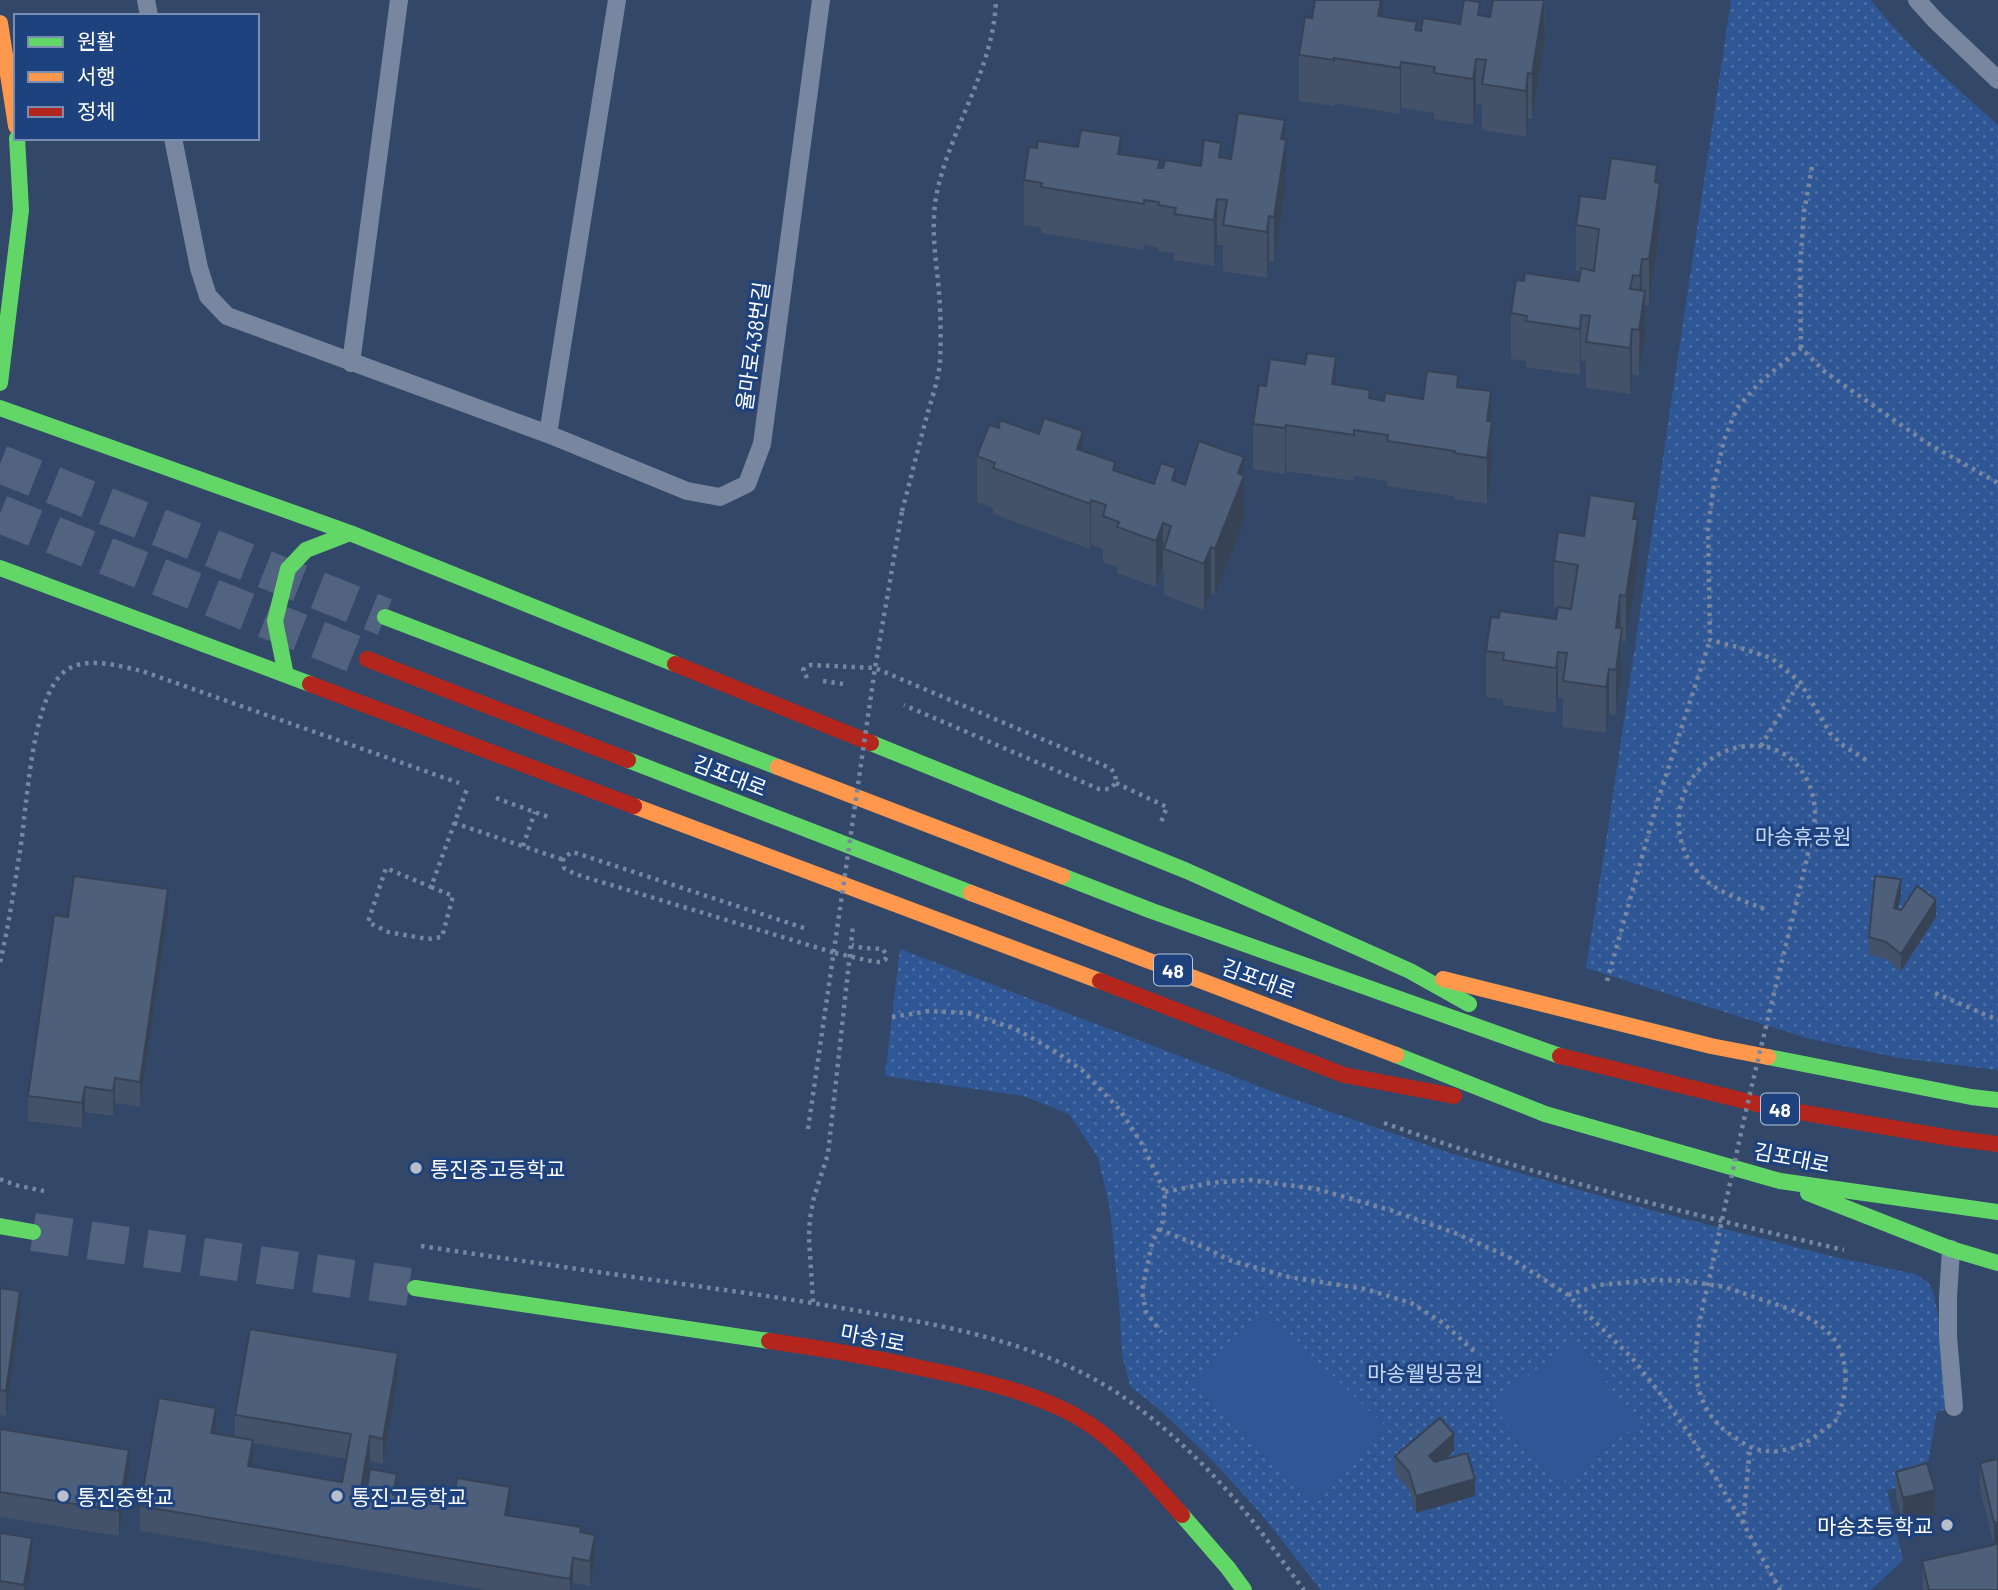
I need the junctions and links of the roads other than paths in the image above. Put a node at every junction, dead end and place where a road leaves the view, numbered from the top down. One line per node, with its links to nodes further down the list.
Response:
1 (398, 0): 10 (lane)
2 (617, 0): 13 (lane)
3 (821, 0): 13 (lane, 율마로438번길)
4 (1917, 0): 6 (lane)
5 (0, 23): 7 (main road)
6 (1998, 80)
7 (14, 113)
8 (17, 140): 11 (main road)
9 (173, 140): 10 (lane, 율마로438번길)
10 (351, 363): 13 (lane, 율마로438번길)
11 (0, 383)
12 (0, 408): 14 (main road)
13 (548, 434)
14 (350, 533): 18 (main road); 19 (main road)
15 (0, 568): 18 (main road)
16 (385, 617): 20 (main road, 김포대로 / 48)
17 (367, 659): 22 (main road, 김포대로 / 48)
18 (286, 676): 22 (main road)
19 (1409, 971): 20 (main road); 21 (main road)
20 (1565, 1058): 23 (main road, 김포대로 / 48)
21 (1998, 1100)
22 (1545, 1114): 24 (main road, 김포대로 / 48)
23 (1998, 1144)
24 (1780, 1181): 25 (main road, 김포대로 / 48); 28 (main road)
25 (1998, 1212)
26 (0, 1226): 27 (main road)
27 (33, 1232)
28 (1951, 1249): 29 (main road); 31 (lane)
29 (1998, 1263)
30 (415, 1288): 32 (main road, 마송1로)
31 (1954, 1407)
32 (1244, 1590)

